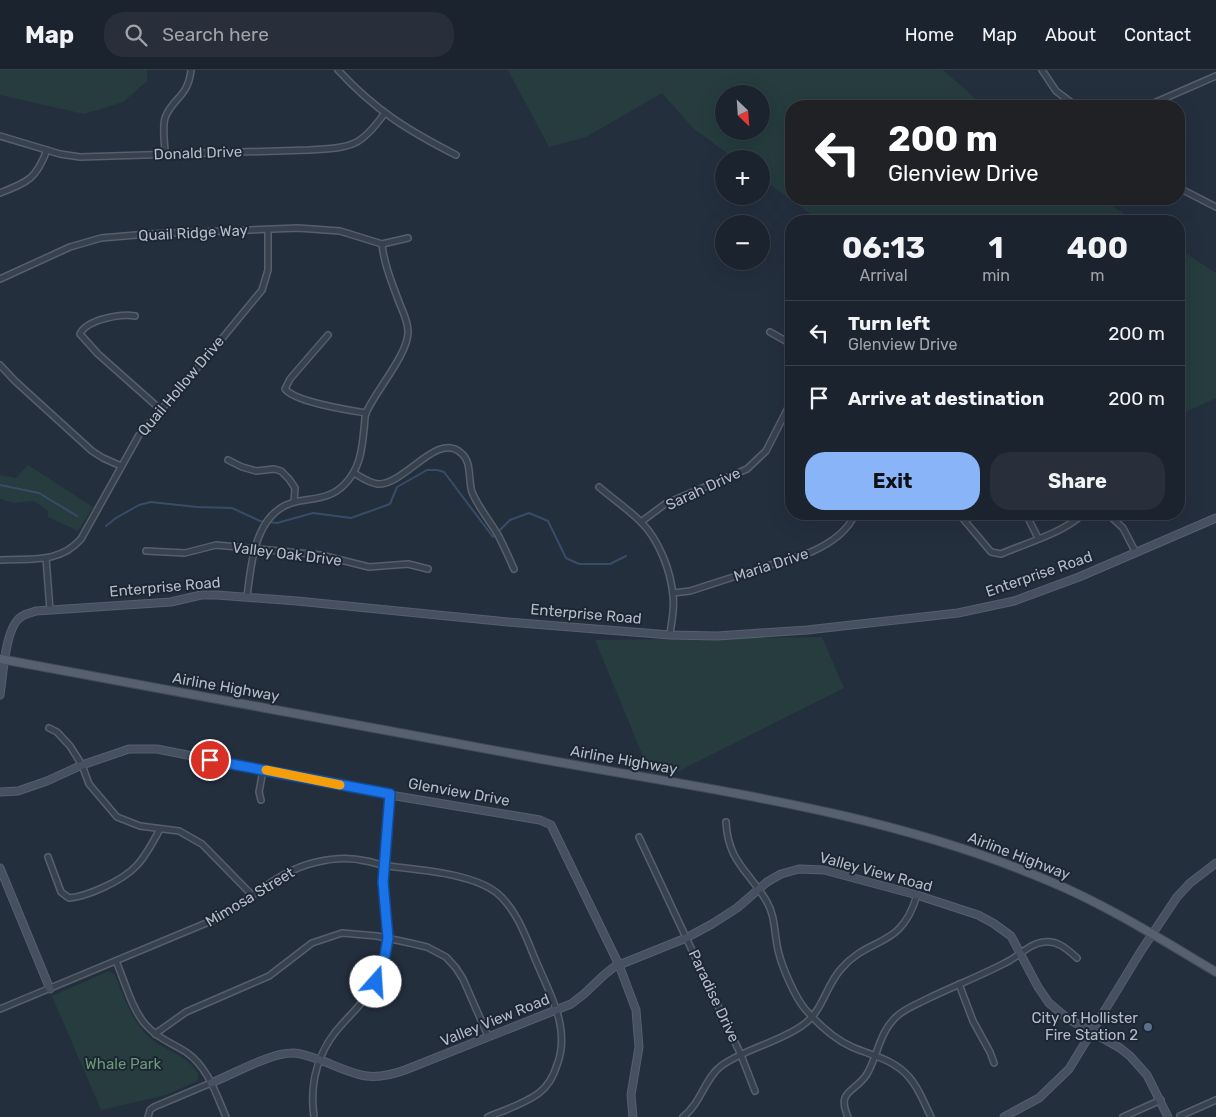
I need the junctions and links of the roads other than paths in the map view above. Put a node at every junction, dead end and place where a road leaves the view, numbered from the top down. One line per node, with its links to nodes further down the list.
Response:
1 (191, 70): 10 (street)
2 (338, 70): 7 (street)
3 (1042, 70): 5 (street)
4 (1216, 76): 6 (street)
5 (1068, 100)
6 (1161, 100)
7 (384, 114): 10 (street, Donald Drive); 11 (street)
8 (0, 136): 9 (street, Donald Drive)
9 (47, 150): 10 (street, Donald Drive); 13 (street)
10 (165, 154)
11 (456, 155)
12 (1185, 191): 14 (street)
13 (0, 193)
14 (1216, 207)
15 (268, 230): 17 (street, Quail Ridge Way); 18 (street, Quail Ridge Way); 24 (street, Quail Hollow Drive)
16 (408, 238): 17 (street)
17 (382, 244): 25 (street)
18 (0, 279)
19 (135, 316): 24 (street)
20 (770, 332): 22 (street)
21 (328, 335): 25 (street)
22 (785, 341)
23 (0, 365): 28 (street)
24 (160, 409): 28 (street, Quail Hollow Drive)
25 (366, 413): 29 (street)
26 (785, 414): 38 (street, Sarah Drive)
27 (228, 460): 31 (street)
28 (121, 466): 43 (street, Quail Hollow Drive)
29 (354, 473): 31 (street); 46 (street)
30 (599, 487): 38 (street)
31 (294, 502): 40 (street)
32 (1216, 518): 42 (street, Enterprise Road)
33 (851, 520): 47 (street, Maria Drive)
34 (965, 520): 39 (street)
35 (1029, 520): 39 (street)
36 (1076, 520): 39 (street)
37 (1114, 520): 42 (street)
38 (641, 522): 47 (street)
39 (1038, 538)
40 (256, 548): 41 (street, Valley Oak Drive); 45 (street, Valley Oak Drive); 48 (street)
41 (146, 551)
42 (1136, 553): 50 (street, Enterprise Road)
43 (46, 558): 44 (street, Quail Hollow Drive); 49 (street)
44 (0, 560)
45 (428, 568)
46 (514, 569)
47 (673, 593): 50 (street)
48 (247, 596): 49 (street, Enterprise Road); 50 (street, Enterprise Road)
49 (50, 610): 51 (street, Enterprise Road)
50 (670, 635)
51 (3, 659): 52 (street, Enterprise Road); 69 (main road, Airline Highway)
52 (0, 695)
53 (48, 728): 54 (street)
54 (82, 765): 55 (street, Glenview Drive); 56 (street, Glenview Drive); 60 (street)
55 (263, 770): 57 (street, Glenview Drive); 58 (street)
56 (0, 792)
57 (390, 794): 64 (street); 75 (street, Glenview Drive)
58 (261, 800)
59 (726, 822): 66 (street)
60 (160, 829): 62 (street); 67 (street)
61 (639, 837): 71 (street, Paradise Drive)
62 (48, 857)
63 (1216, 863): 69 (street)
64 (384, 866): 67 (street, Mimosa Street); 70 (street); 80 (street, Mimosa Street)
65 (0, 868): 78 (street)
66 (758, 889): 68 (street, Valley View Road); 71 (street, Valley View Road); 81 (street)
67 (252, 895): 74 (street, Mimosa Street)
68 (917, 895): 72 (street, Valley View Road); 81 (street)
69 (1152, 934): 76 (main road, Airline Highway); 82 (street)
70 (388, 938): 83 (street); 84 (street); 87 (street)
71 (686, 938): 75 (street, Valley View Road); 86 (street, Paradise Drive)
72 (1020, 954): 73 (street); 77 (street); 82 (street, Valley View Road)
73 (1077, 958)
74 (116, 961): 78 (street, Mimosa Street); 83 (street)
75 (619, 965): 80 (street, Valley View Road); 98 (street, Glenview Drive)
76 (1216, 972)
77 (959, 984): 85 (street); 88 (street)
78 (50, 989): 79 (street, Mimosa Street)
79 (0, 1009)
80 (557, 1010): 84 (street, Valley View Road); 97 (street, Mimosa Street)
81 (813, 1017): 85 (street); 86 (street)
82 (1092, 1032): 91 (street, Valley View Road); 102 (street)
83 (155, 1034): 89 (street)
84 (488, 1036): 87 (street, Valley View Road)
85 (875, 1054): 100 (street); 101 (street)
86 (741, 1055): 90 (street, Paradise Drive); 99 (street)
87 (320, 1060): 89 (street, Valley View Road); 96 (street)
88 (994, 1062)
89 (211, 1083): 94 (street); 95 (street)
90 (754, 1091)
91 (1161, 1100): 103 (street); 104 (street, Valley View Road)
92 (1216, 1100): 93 (street)
93 (1180, 1116)
94 (148, 1117)
95 (226, 1117)
96 (314, 1117)
97 (488, 1117)
98 (633, 1117)
99 (683, 1117)
100 (848, 1117)
101 (930, 1117)
102 (1004, 1117)
103 (1123, 1117)
104 (1168, 1117)

